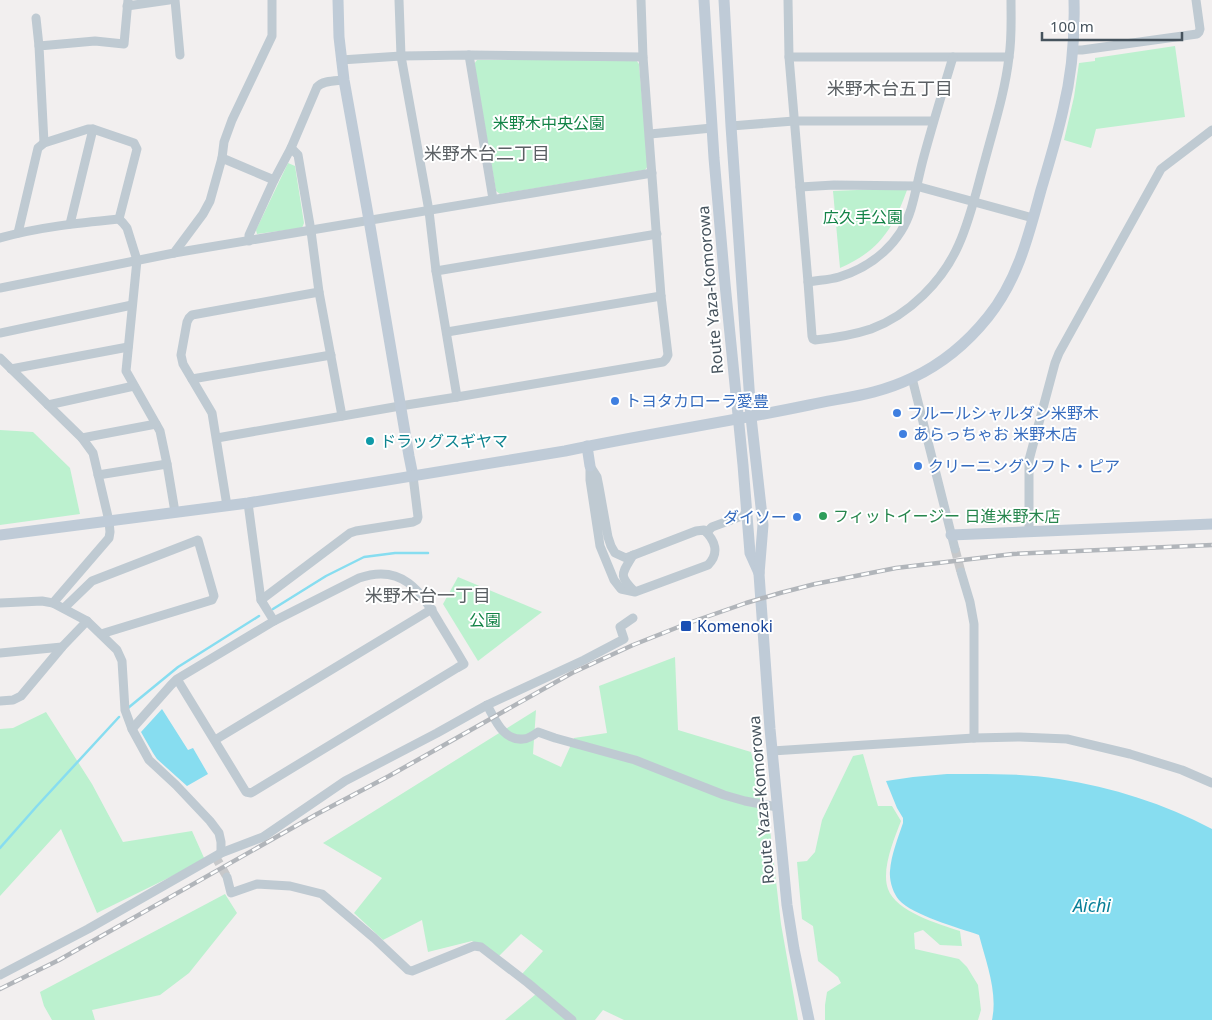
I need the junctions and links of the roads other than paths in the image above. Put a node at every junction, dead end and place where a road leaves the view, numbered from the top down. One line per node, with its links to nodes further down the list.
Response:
1 (169, 0): 13 (street)
2 (174, 0): 17 (street)
3 (272, 0): 35 (street)
4 (338, 0): 24 (street)
5 (399, 0): 19 (street)
6 (641, 0): 20 (street)
7 (704, 0): 30 (street, Route Yaza-Komorowa)
8 (724, 0): 28 (street, Route Yaza-Komorowa)
9 (788, 0): 21 (street)
10 (1011, 0): 23 (street)
11 (1074, 0): 16 (street)
12 (1196, 0): 16 (street)
13 (128, 3): 15 (street)
14 (36, 18): 15 (street)
15 (39, 46): 33 (street)
16 (1073, 50): 43 (street)
17 (180, 55)
18 (469, 55): 19 (street); 20 (street); 40 (street)
19 (401, 56): 24 (street); 42 (street)
20 (643, 57): 32 (street)
21 (789, 57): 22 (street); 26 (street)
22 (953, 57): 23 (street); 27 (street)
23 (1009, 57): 41 (street)
24 (341, 60): 25 (street)
25 (344, 80): 34 (street); 45 (street)
26 (794, 121): 27 (street); 28 (street); 38 (street)
27 (933, 121): 39 (street)
28 (731, 126): 73 (street, Route Yaza-Komorowa)
29 (93, 128): 33 (street); 44 (street); 46 (street)
30 (712, 128): 32 (street); 74 (street, Route Yaza-Komorowa)
31 (1212, 130): 90 (street)
32 (650, 134): 36 (street)
33 (44, 143): 48 (street)
34 (291, 148): 37 (street); 47 (street)
35 (222, 158): 37 (street); 52 (street)
36 (652, 173): 40 (street); 49 (street)
37 (274, 180): 51 (street)
38 (800, 186): 39 (street); 55 (street)
39 (916, 186): 41 (street); 55 (street)
40 (493, 199): 42 (street)
41 (973, 201): 43 (street); 55 (street)
42 (429, 211): 45 (street); 54 (street)
43 (1033, 218): 66 (street)
44 (119, 219): 46 (street); 53 (street)
45 (369, 220): 47 (street); 71 (street)
46 (70, 224): 48 (street)
47 (311, 231): 51 (street); 57 (street)
48 (18, 233): 50 (street)
49 (657, 234): 54 (street); 58 (street)
50 (0, 238)
51 (249, 241): 52 (street)
52 (174, 253): 53 (street)
53 (137, 260): 56 (street); 59 (street)
54 (436, 271): 60 (street)
55 (808, 282)
56 (0, 288)
57 (319, 292): 63 (street); 67 (street)
58 (661, 296): 60 (street); 69 (street)
59 (132, 305): 61 (street); 62 (street)
60 (447, 332): 69 (street)
61 (0, 333)
62 (128, 347): 65 (street); 68 (street)
63 (331, 355): 67 (street); 72 (street)
64 (0, 358): 65 (street)
65 (11, 369): 70 (street)
66 (912, 378): 73 (street); 92 (street)
67 (192, 379): 77 (street)
68 (134, 386): 70 (street); 75 (street)
69 (457, 398): 71 (street)
70 (48, 405): 76 (street)
71 (400, 406): 72 (street); 82 (street)
72 (342, 416): 77 (street)
73 (751, 417): 74 (street); 96 (street, Route Yaza-Komorowa)
74 (739, 420): 78 (street); 86 (street, Route Yaza-Komorowa)
75 (156, 424): 76 (street); 79 (street)
76 (82, 438): 81 (street)
77 (217, 438): 84 (street)
78 (587, 446): 80 (street); 82 (street)
79 (168, 464): 81 (street); 85 (street)
80 (590, 466): 94 (street); 97 (street)
81 (98, 475): 87 (street)
82 (413, 476): 83 (street); 98 (street)
83 (248, 503): 84 (street); 98 (street)
84 (227, 506): 85 (street)
85 (175, 512): 87 (street)
86 (747, 514): 89 (street); 96 (street, Route Yaza-Komorowa)
87 (109, 521): 91 (street); 100 (street)
88 (1212, 524): 90 (street)
89 (707, 532): 94 (street); 97 (street)
90 (1029, 532): 92 (street)
91 (0, 535)
92 (951, 535): 93 (street)
93 (955, 549)
94 (632, 556): 97 (street)
95 (961, 572): 113 (street)
96 (760, 574): 115 (street, Route Yaza-Komorowa)
97 (635, 592)
98 (261, 600): 105 (street)
99 (0, 603): 100 (street)
100 (53, 603): 101 (street)
101 (64, 608): 104 (street); 106 (street)
102 (432, 609): 105 (street); 114 (street); 114 (street)
103 (633, 618): 111 (street)
104 (87, 621): 106 (street); 107 (street)
105 (274, 621): 109 (street)
106 (101, 634): 112 (street)
107 (62, 647): 108 (street); 110 (street)
108 (0, 653)
109 (177, 680): 112 (street); 114 (street)
110 (0, 701)
111 (487, 705): 117 (street); 118 (street)
112 (132, 729): 118 (street)
113 (974, 738): 115 (street); 116 (street)
114 (215, 740)
115 (772, 751): 117 (street, Route Yaza-Komorowa)
116 (1212, 783)
117 (777, 807): 122 (street, Route Yaza-Komorowa)
118 (221, 853): 120 (street)
119 (227, 877): 121 (street)
120 (0, 975)
121 (572, 1020)
122 (809, 1020)

